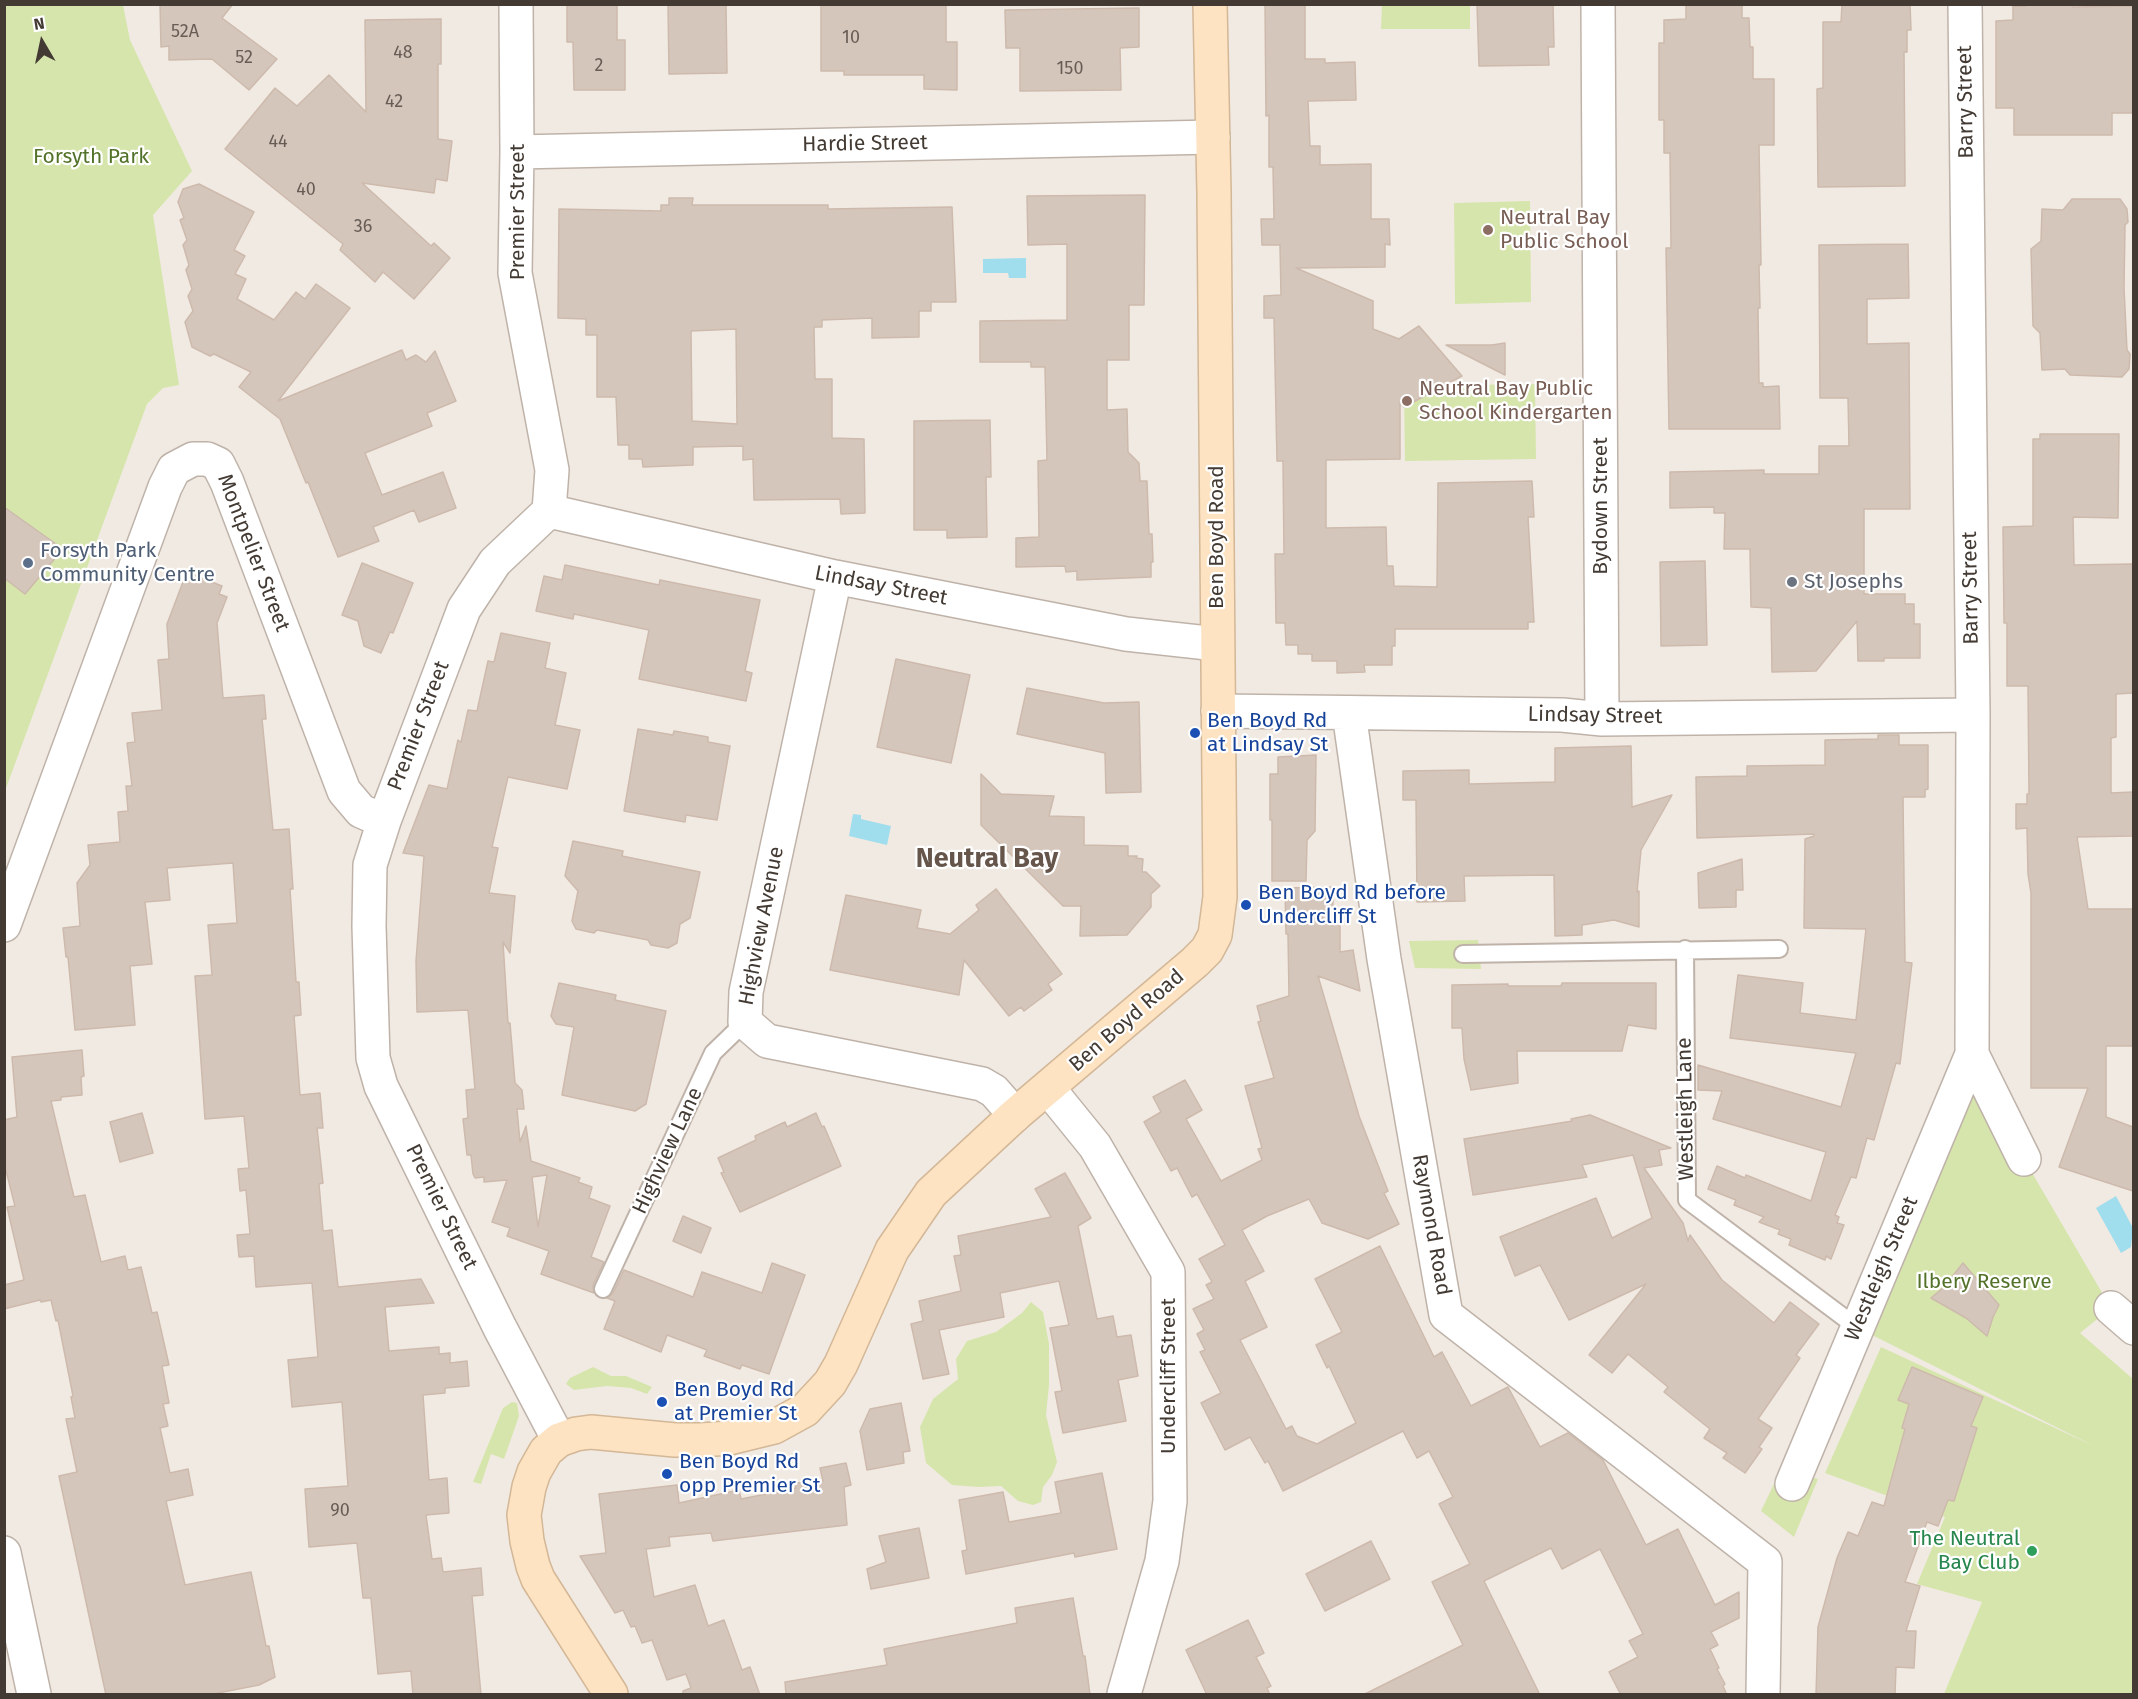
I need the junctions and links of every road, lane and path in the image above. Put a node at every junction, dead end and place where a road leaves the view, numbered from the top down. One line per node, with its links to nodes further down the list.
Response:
1 (516, 4): 6 (street, Premier Street)
2 (1210, 4): 5 (street, Ben Boyd Road)
3 (1598, 4): 13 (street, Bydown Street)
4 (1965, 4): 12 (street, Barry Street)
5 (1213, 137): 6 (street, Hardie Street); 9 (street, Ben Boyd Road)
6 (517, 152): 7 (street, Premier Street)
7 (549, 511): 8 (street, Lindsay Street); 14 (street, Premier Street)
8 (835, 577): 9 (street, Lindsay Street); 19 (street, Highview Avenue)
9 (1217, 644): 10 (street, Ben Boyd Road)
10 (1218, 711): 11 (street, Lindsay Street); 21 (street, Ben Boyd Road)
11 (1349, 713): 13 (street, Lindsay Street); 32 (street, Raymond Road)
12 (1973, 715): 13 (street, Lindsay Street); 20 (street, Barry Street)
13 (1602, 719)
14 (384, 820): 15 (street, Montpelier Street); 26 (street, Premier Street)
15 (4, 925)
16 (1685, 949): 17 (lane); 18 (lane); 25 (lane, Westleigh Lane)
17 (1779, 949)
18 (1463, 954)
19 (745, 1022): 22 (street, Highview Avenue); 24 (lane, Highview Lane)
20 (1972, 1054): 23 (street, Barry Street); 25 (street, Westleigh Street)
21 (1048, 1088): 22 (street, Ben Boyd Road); 31 (street, Undercliff Street)
22 (1015, 1115): 26 (street, Ben Boyd Road)
23 (2024, 1159)
24 (603, 1289)
25 (1858, 1328): 27 (street, Westleigh Street)
26 (559, 1440): 30 (street)
27 (1792, 1484)
28 (4, 1553): 29 (street)
29 (34, 1695)
30 (611, 1695)
31 (1124, 1695)
32 (1763, 1695)

